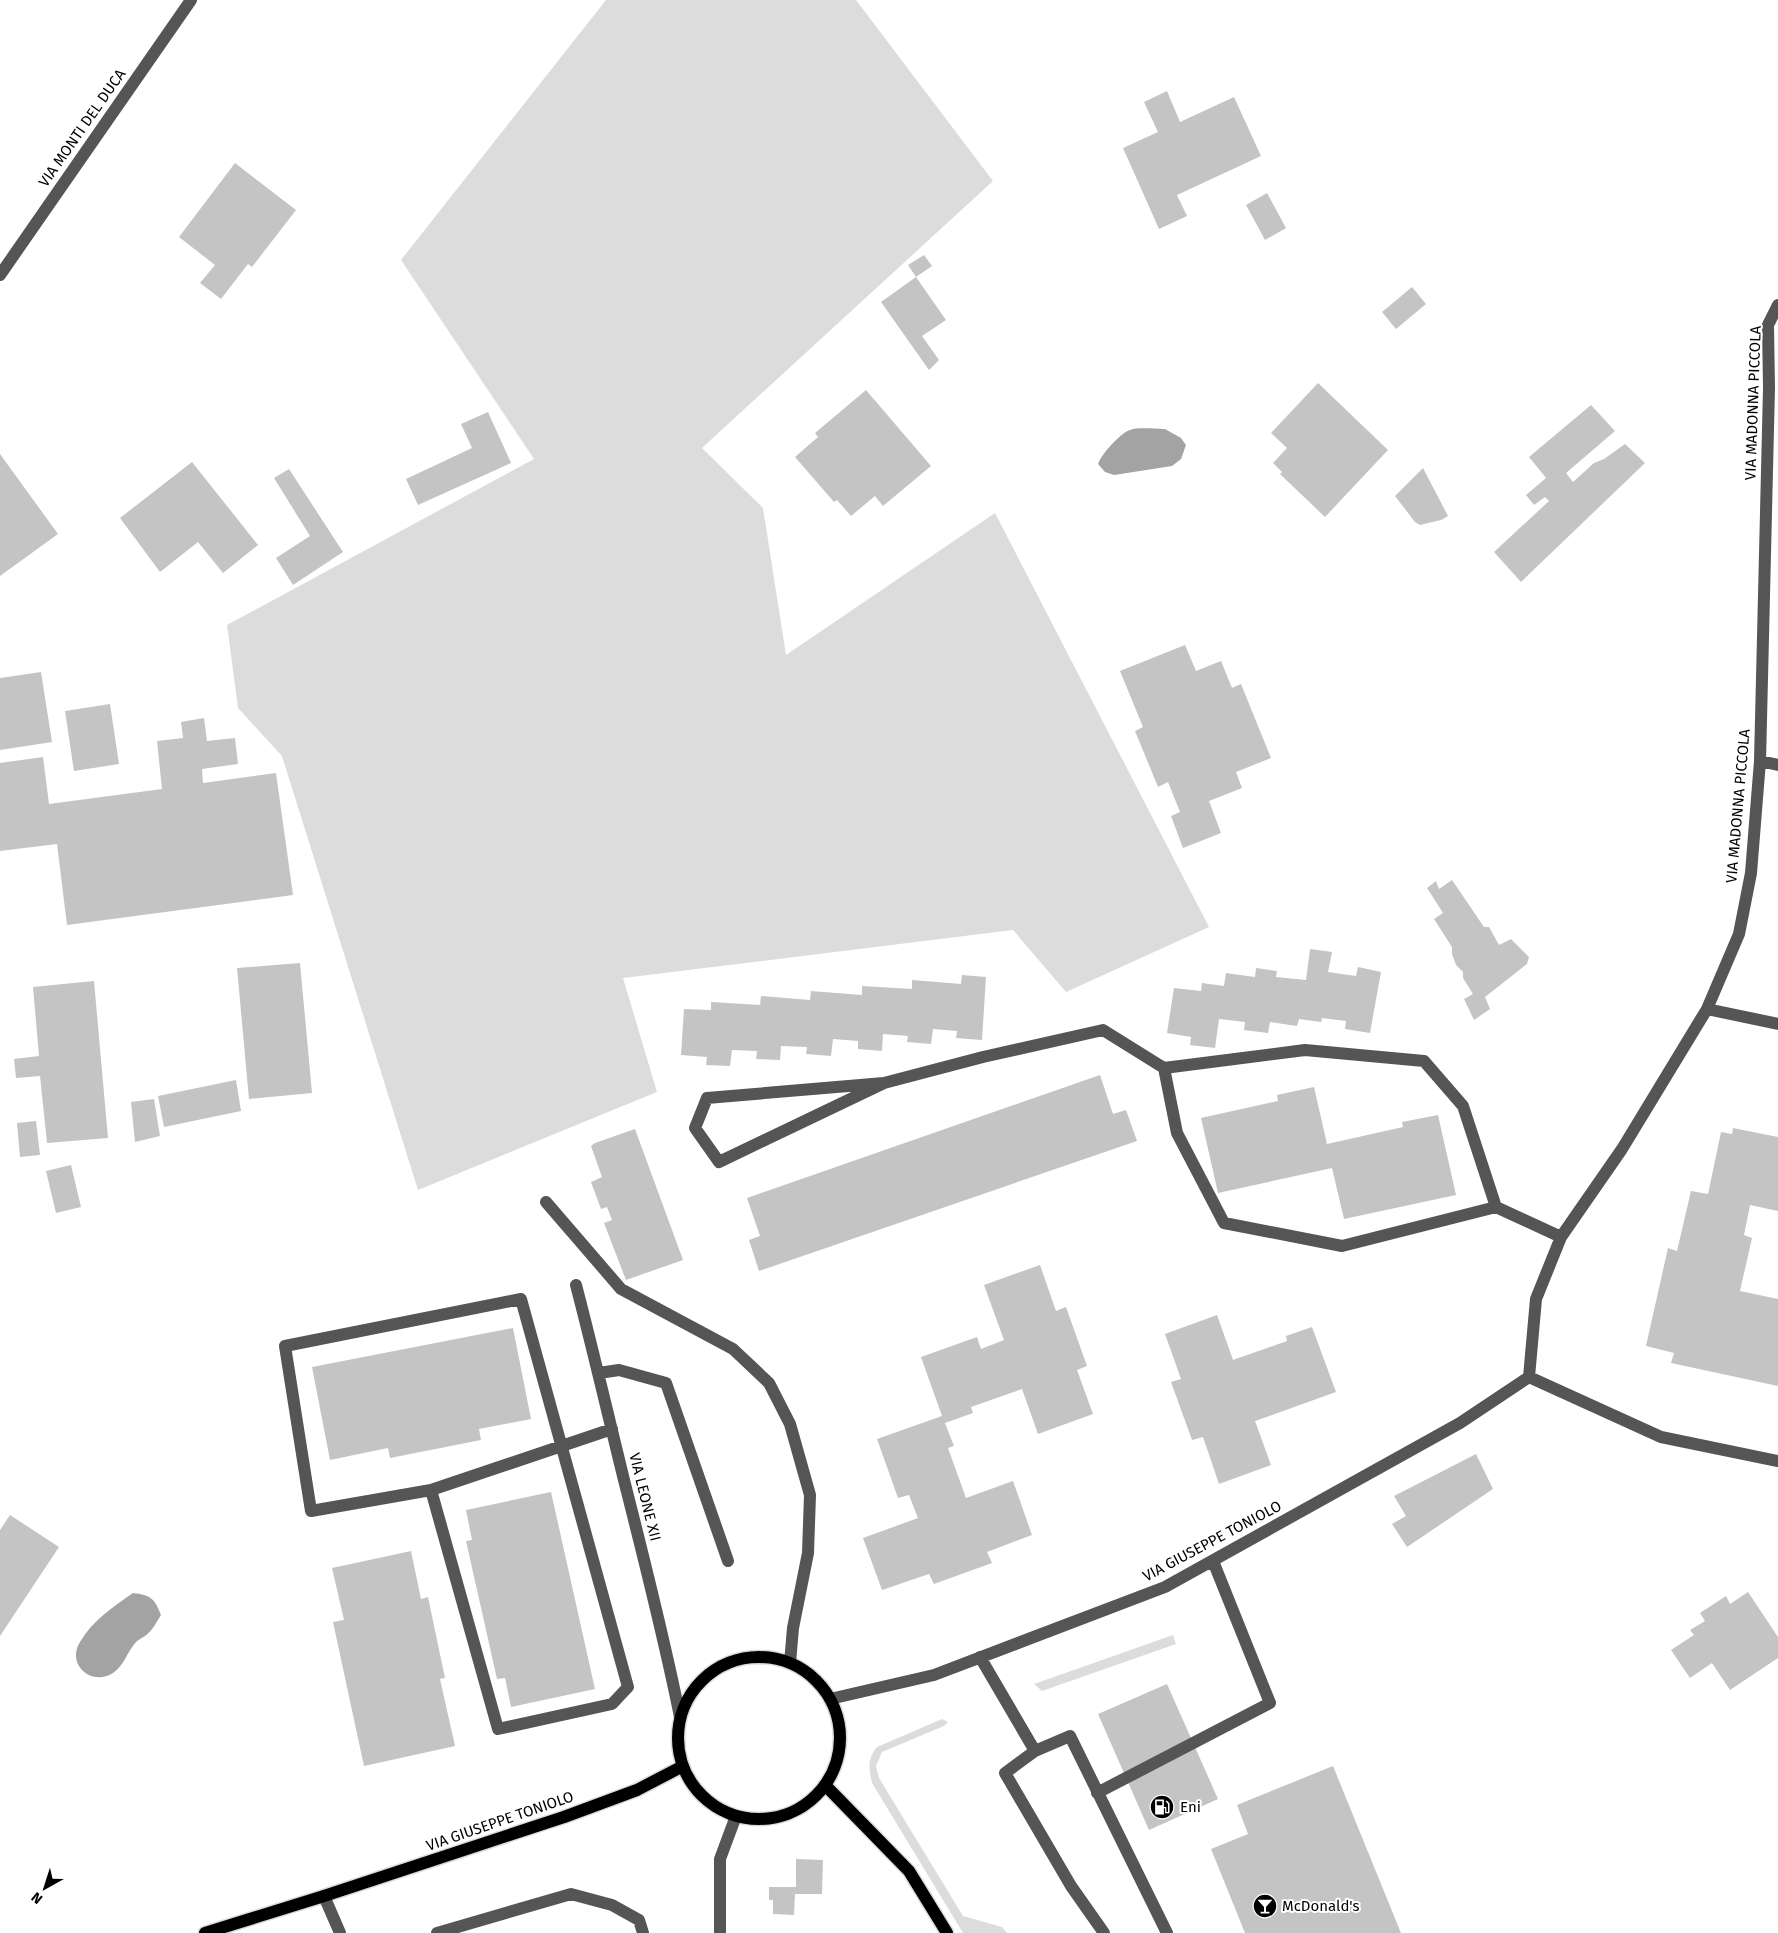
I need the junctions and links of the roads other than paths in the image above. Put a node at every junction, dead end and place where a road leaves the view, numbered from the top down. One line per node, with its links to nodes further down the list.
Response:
1 (191, 0): 2 (street, VIA MONTI DEL DUCA)
2 (0, 275)
3 (1778, 306): 4 (street, VIA MADONNA PICCOLA)
4 (1760, 761): 5 (street); 6 (street, VIA MADONNA PICCOLA)
5 (1778, 765)
6 (1708, 1009): 7 (street); 12 (street, VIA MADONNA PICCOLA)
7 (1778, 1024)
8 (1164, 1068): 9 (street); 11 (street); 11 (street)
9 (884, 1083): 9 (street)
10 (546, 1202): 23 (street)
11 (1496, 1207): 12 (street)
12 (1561, 1238): 15 (street, VIA MADONNA PICCOLA)
13 (576, 1285): 14 (street, VIA LEONE XII)
14 (599, 1373): 16 (street, VIA LEONE XII); 20 (street)
15 (1529, 1377): 18 (street); 21 (street, VIA GIUSEPPE TONIOLO)
16 (612, 1429): 17 (street); 25 (street, VIA LEONE XII)
17 (562, 1445): 19 (street); 19 (street); 19 (street)
18 (1778, 1461)
19 (431, 1490)
20 (728, 1561)
21 (1214, 1561): 22 (street, VIA GIUSEPPE TONIOLO); 29 (street)
22 (980, 1657): 24 (street, VIA GIUSEPPE TONIOLO); 26 (street)
23 (790, 1663): 24 (main road); 25 (main road)
24 (830, 1699): 28 (main road)
25 (680, 1717): 27 (main road)
26 (1035, 1751): 29 (street); 38 (street)
27 (683, 1766): 30 (main road); 31 (main road, VIA GIUSEPPE TONIOLO)
28 (825, 1785): 30 (main road); 37 (main road)
29 (1097, 1793): 39 (street)
30 (736, 1816): 36 (street)
31 (324, 1896): 32 (main road, VIA GIUSEPPE TONIOLO); 33 (street)
32 (205, 1933)
33 (340, 1933)
34 (437, 1933): 35 (street)
35 (643, 1933)
36 (720, 1933)
37 (947, 1933)
38 (1104, 1933)
39 (1167, 1933)

